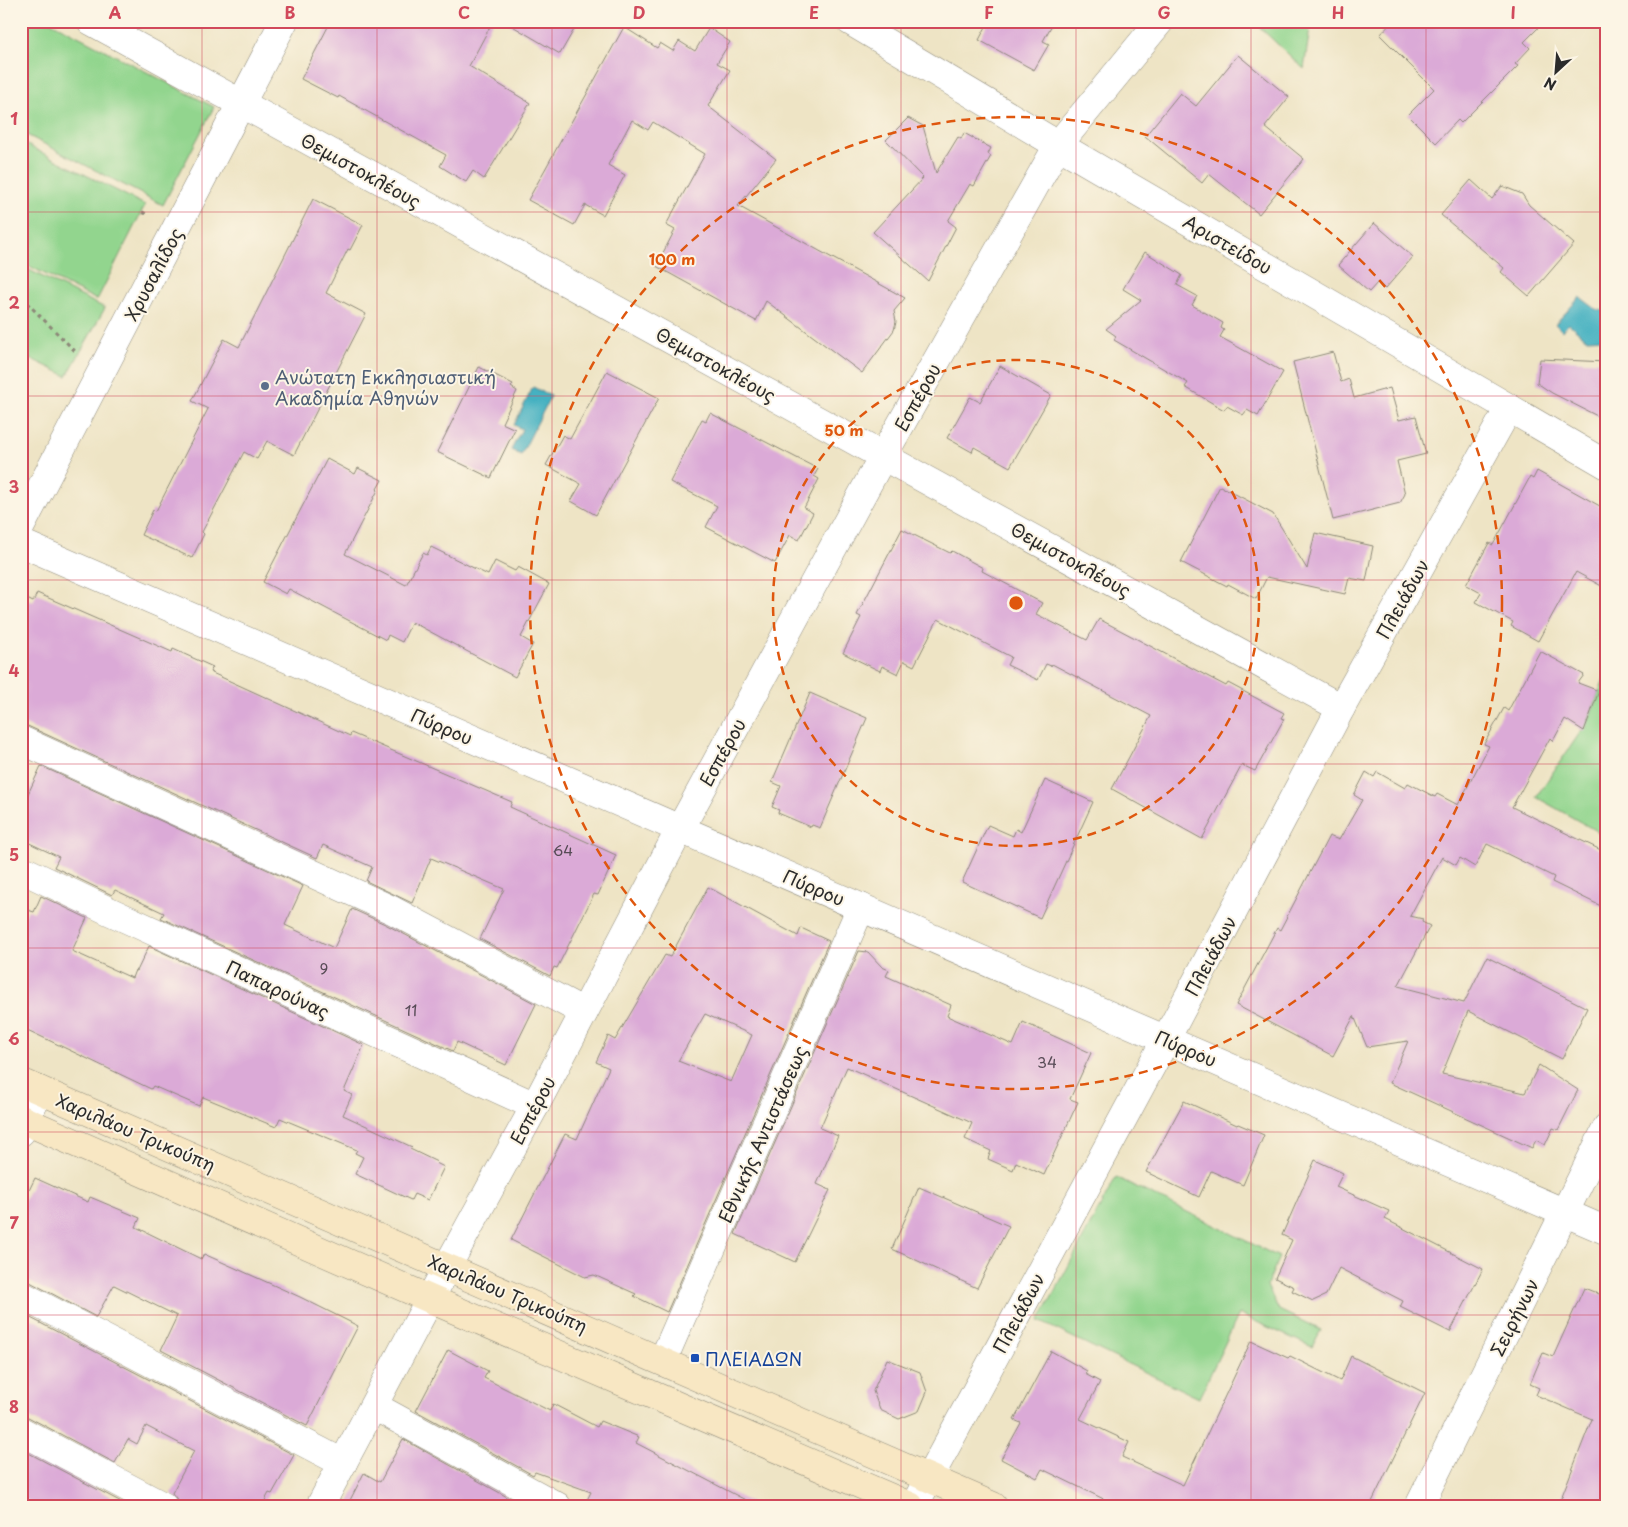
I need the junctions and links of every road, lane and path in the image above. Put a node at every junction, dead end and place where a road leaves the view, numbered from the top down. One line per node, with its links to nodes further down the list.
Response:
1 (91, 21): 5 (street, Θεμιστοκλέους)
2 (284, 21): 5 (street, Χρυσαλίδος)
3 (850, 21): 6 (street, Αριστείδου)
4 (1160, 21): 6 (street, Εσπέρου)
5 (241, 104): 8 (street, Χρυσαλίδος); 10 (street, Θεμιστοκλέους)
6 (1058, 145): 9 (street, Αριστείδου); 10 (street, Εσπέρου)
7 (21, 297): 8 (path)
8 (99, 376): 12 (street, Χρυσαλίδος)
9 (1509, 408): 11 (street, Αριστείδου); 14 (street, Πλειάδων)
10 (883, 456): 14 (street, Θεμιστοκλέους); 16 (street, Εσπέρου)
11 (1607, 465)
12 (21, 526)
13 (21, 543): 16 (street, Πύρρου)
14 (1342, 708): 20 (street, Πλειάδων)
15 (21, 740): 19 (street)
16 (680, 829): 18 (street, Πύρρου); 19 (street, Εσπέρου)
17 (21, 869): 22 (street, Παπαρούνας)
18 (861, 907): 20 (street, Πύρρου); 30 (street, Εθνικής Αντιστάσεως)
19 (584, 1012): 22 (street, Εσπέρου)
20 (1166, 1039): 25 (street, Πύρρου); 34 (street, Πλειάδων)
21 (30, 1086): 23 (street); 27 (main road, Χαριλάου Τρικούπη)
22 (535, 1106): 27 (street, Εσπέρου)
23 (23, 1124): 29 (main road, Χαριλάου Τρικούπη)
24 (1607, 1127): 25 (street, Σειρήνων)
25 (1566, 1213): 26 (street, Πύρρου); 41 (street, Σειρήνων)
26 (1607, 1231)
27 (447, 1267): 29 (street, Εσπέρου); 30 (main road, Χαριλάου Τρικούπη)
28 (21, 1294): 33 (street)
29 (430, 1298): 31 (street, Εσπέρου); 38 (main road, Χαριλάου Τρικούπη)
30 (663, 1360): 34 (main road, Χαριλάου Τρικούπη)
31 (374, 1406): 33 (street, Εσπέρου); 37 (street)
32 (21, 1431): 35 (street)
33 (343, 1463): 36 (street, Εσπέρου)
34 (929, 1478): 39 (street, Πλειάδων); 40 (main road, Χαριλάου Τρικούπη)
35 (163, 1506)
36 (320, 1506)
37 (557, 1506)
38 (910, 1506)
39 (914, 1506)
40 (993, 1506)
41 (1419, 1506)

